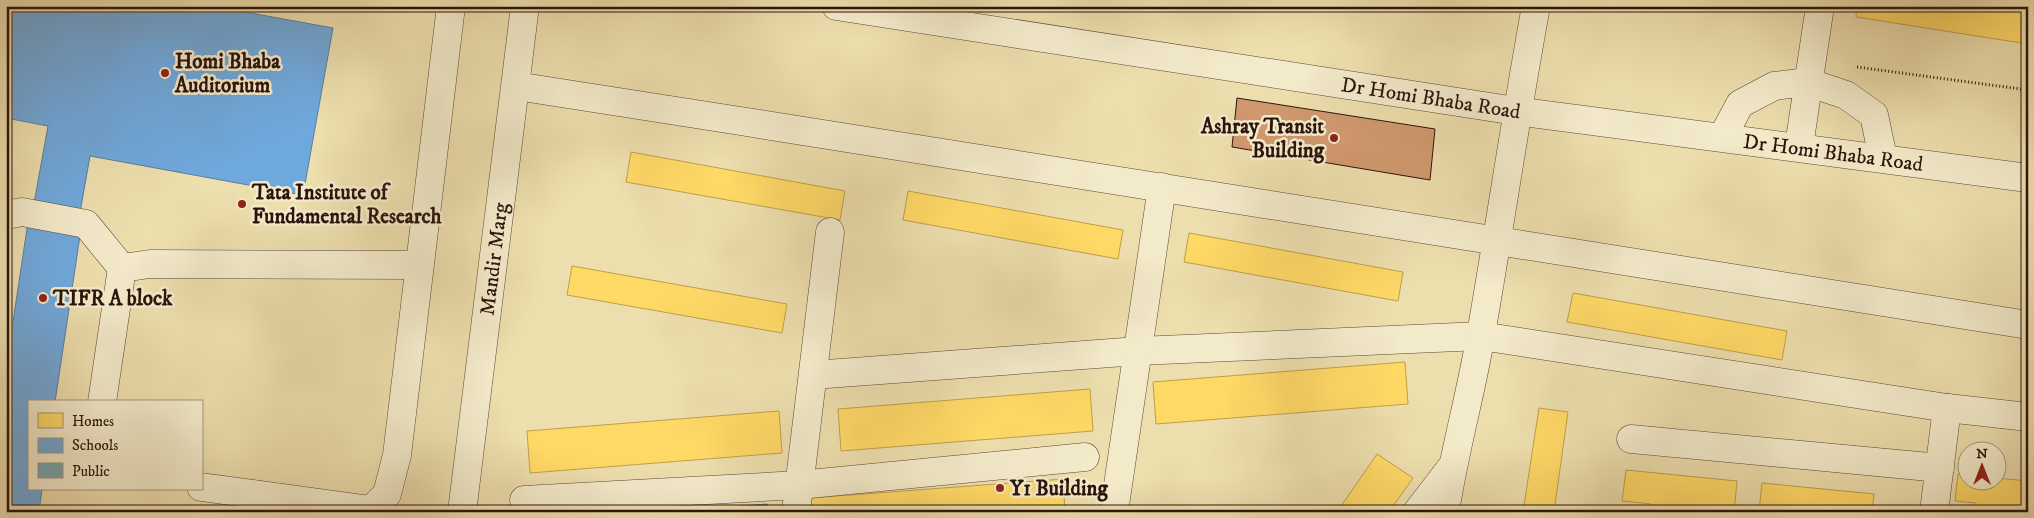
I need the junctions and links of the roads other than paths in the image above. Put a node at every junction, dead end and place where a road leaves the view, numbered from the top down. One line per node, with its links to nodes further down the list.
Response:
1 (451, 6): 17 (street)
2 (526, 6): 7 (street, Mandir Marg)
3 (836, 6): 8 (street, Dr Homi Bhaba Road)
4 (1536, 6): 8 (street)
5 (1820, 6): 6 (street)
6 (1809, 72): 9 (street); 10 (street); 11 (street)
7 (516, 86): 13 (street); 33 (street, Mandir Marg)
8 (1516, 111): 9 (street, Dr Homi Bhaba Road); 16 (street)
9 (1723, 136): 10 (street, Dr Homi Bhaba Road)
10 (1799, 146): 11 (street, Dr Homi Bhaba Road)
11 (1883, 158): 12 (street, Dr Homi Bhaba Road)
12 (2028, 178)
13 (1162, 186): 16 (street); 21 (street)
14 (6, 215): 18 (street)
15 (830, 232): 22 (street)
16 (1495, 242): 19 (street); 20 (street)
17 (419, 265): 18 (street); 31 (street)
18 (122, 268): 23 (street)
19 (2028, 324)
20 (1481, 336): 21 (street); 24 (street); 28 (street)
21 (1138, 351): 22 (street); 35 (street)
22 (813, 375): 30 (street)
23 (102, 400)
24 (1947, 408): 25 (street); 29 (street)
25 (2028, 417)
26 (1631, 439): 29 (street)
27 (1086, 457): 30 (street)
28 (1452, 467): 36 (street); 37 (street)
29 (1940, 468): 38 (street)
30 (799, 485): 32 (street); 34 (street)
31 (202, 487)
32 (524, 500)
33 (462, 512)
34 (796, 512)
35 (1114, 512)
36 (1417, 512)
37 (1445, 512)
38 (1934, 512)

